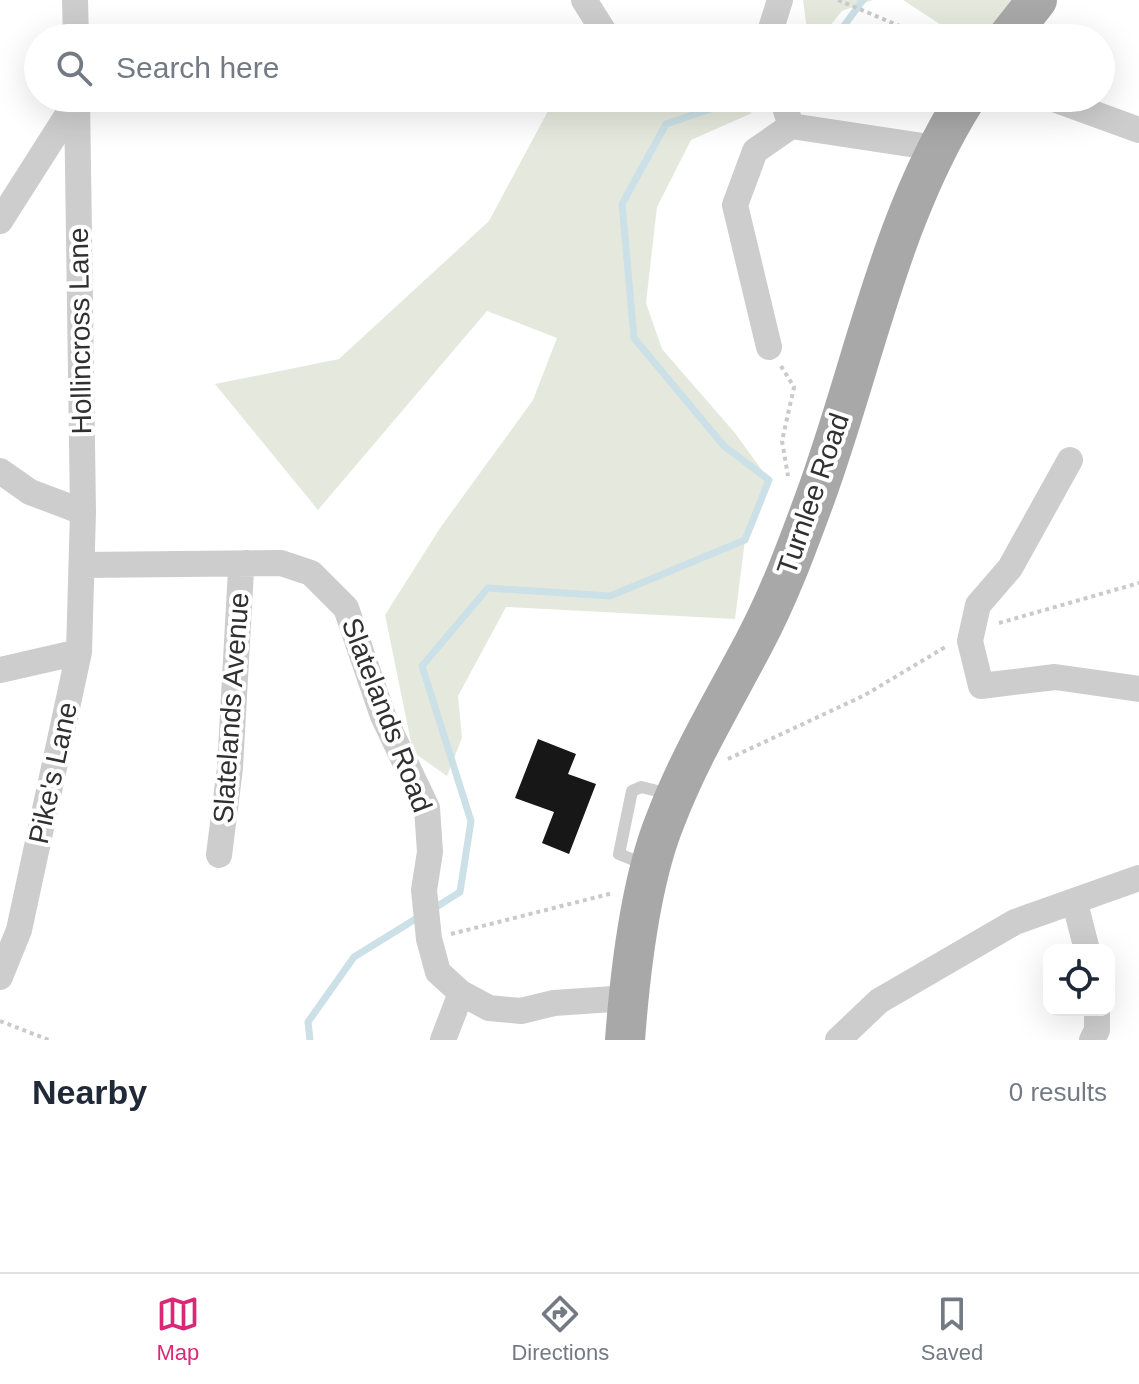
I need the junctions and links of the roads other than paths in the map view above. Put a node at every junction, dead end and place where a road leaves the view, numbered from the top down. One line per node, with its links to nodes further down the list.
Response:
1 (75, 0): 5 (street)
2 (584, 0): 6 (street)
3 (780, 0): 7 (street)
4 (1037, 0): 8 (main road)
5 (76, 24)
6 (599, 24)
7 (772, 24)
8 (1018, 24)
9 (69, 112): 17 (street)
10 (77, 112): 21 (street, Hollincross Lane)
11 (783, 112): 18 (street)
12 (797, 112): 16 (street)
13 (958, 112): 16 (main road, Turnlee Road)
14 (1090, 112): 15 (street)
15 (1139, 130)
16 (936, 148): 34 (main road, Turnlee Road)
17 (0, 221)
18 (769, 347)
19 (1070, 460): 26 (street)
20 (0, 471): 21 (street)
21 (83, 512): 23 (street, Hollincross Lane)
22 (246, 563): 23 (street, Slatelands Road); 27 (street, Slatelands Avenue); 33 (street, Slatelands Road)
23 (82, 565): 24 (street, Pike's Lane)
24 (79, 652): 25 (street); 30 (street, Pike's Lane)
25 (0, 670)
26 (1139, 689)
27 (219, 855)
28 (1139, 878): 29 (street)
29 (1070, 905): 31 (street); 38 (street)
30 (10, 926): 32 (street, Pike's Lane)
31 (1085, 944)
32 (0, 977)
33 (461, 993): 34 (street); 36 (street)
34 (628, 998): 37 (main road, Turnlee Road)
35 (1097, 1016): 39 (street)
36 (443, 1040)
37 (625, 1040)
38 (838, 1040)
39 (1092, 1040)

